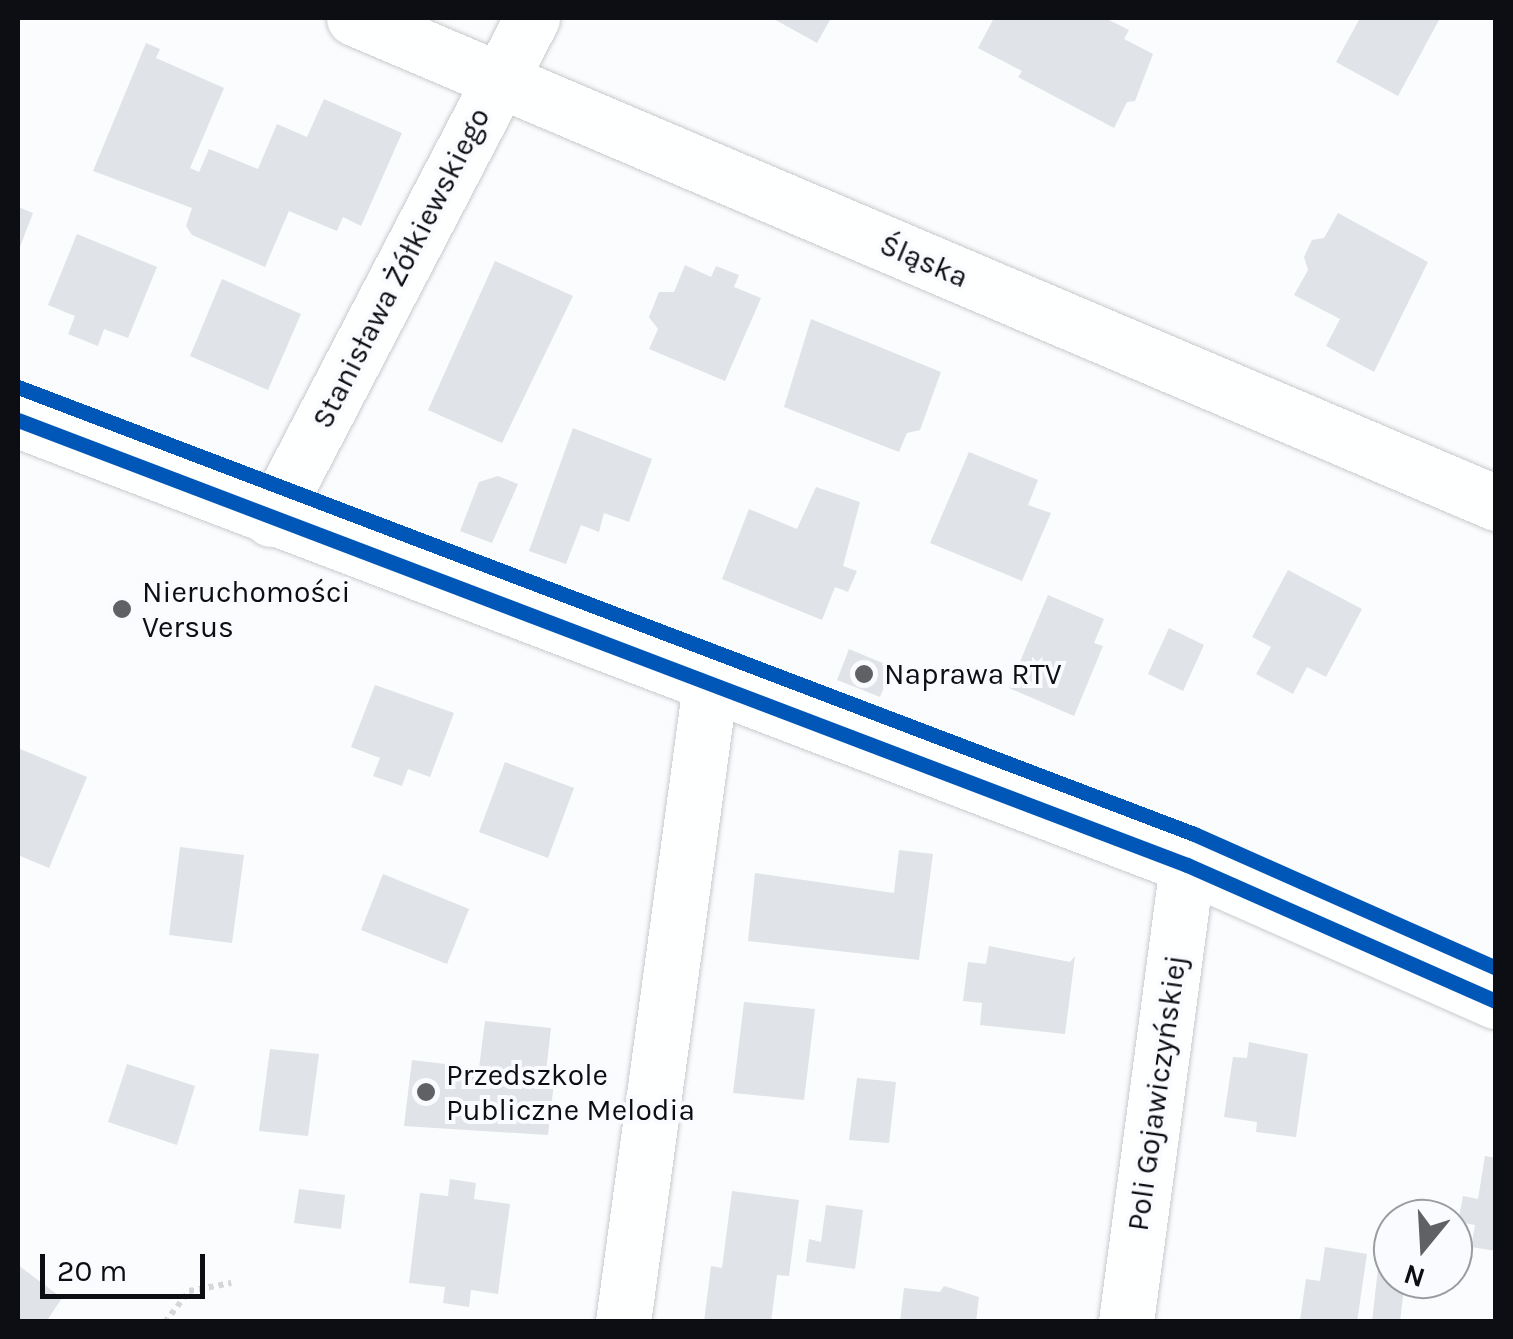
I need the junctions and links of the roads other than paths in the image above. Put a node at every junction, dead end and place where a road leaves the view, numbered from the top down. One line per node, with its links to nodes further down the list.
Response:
1 (354, 18): 3 (street, Śląska)
2 (532, 18): 3 (street, Stanisława Żółkiewskiego)
3 (498, 80): 5 (street, Śląska); 6 (street, Stanisława Żółkiewskiego)
4 (18, 420): 6 (street)
5 (1488, 483)
6 (272, 518): 7 (street)
7 (710, 685): 8 (street); 10 (street)
8 (1187, 865): 9 (street); 11 (street, Poli Gojawiczyńskiej)
9 (1496, 1001)
10 (623, 1322)
11 (1126, 1322)

